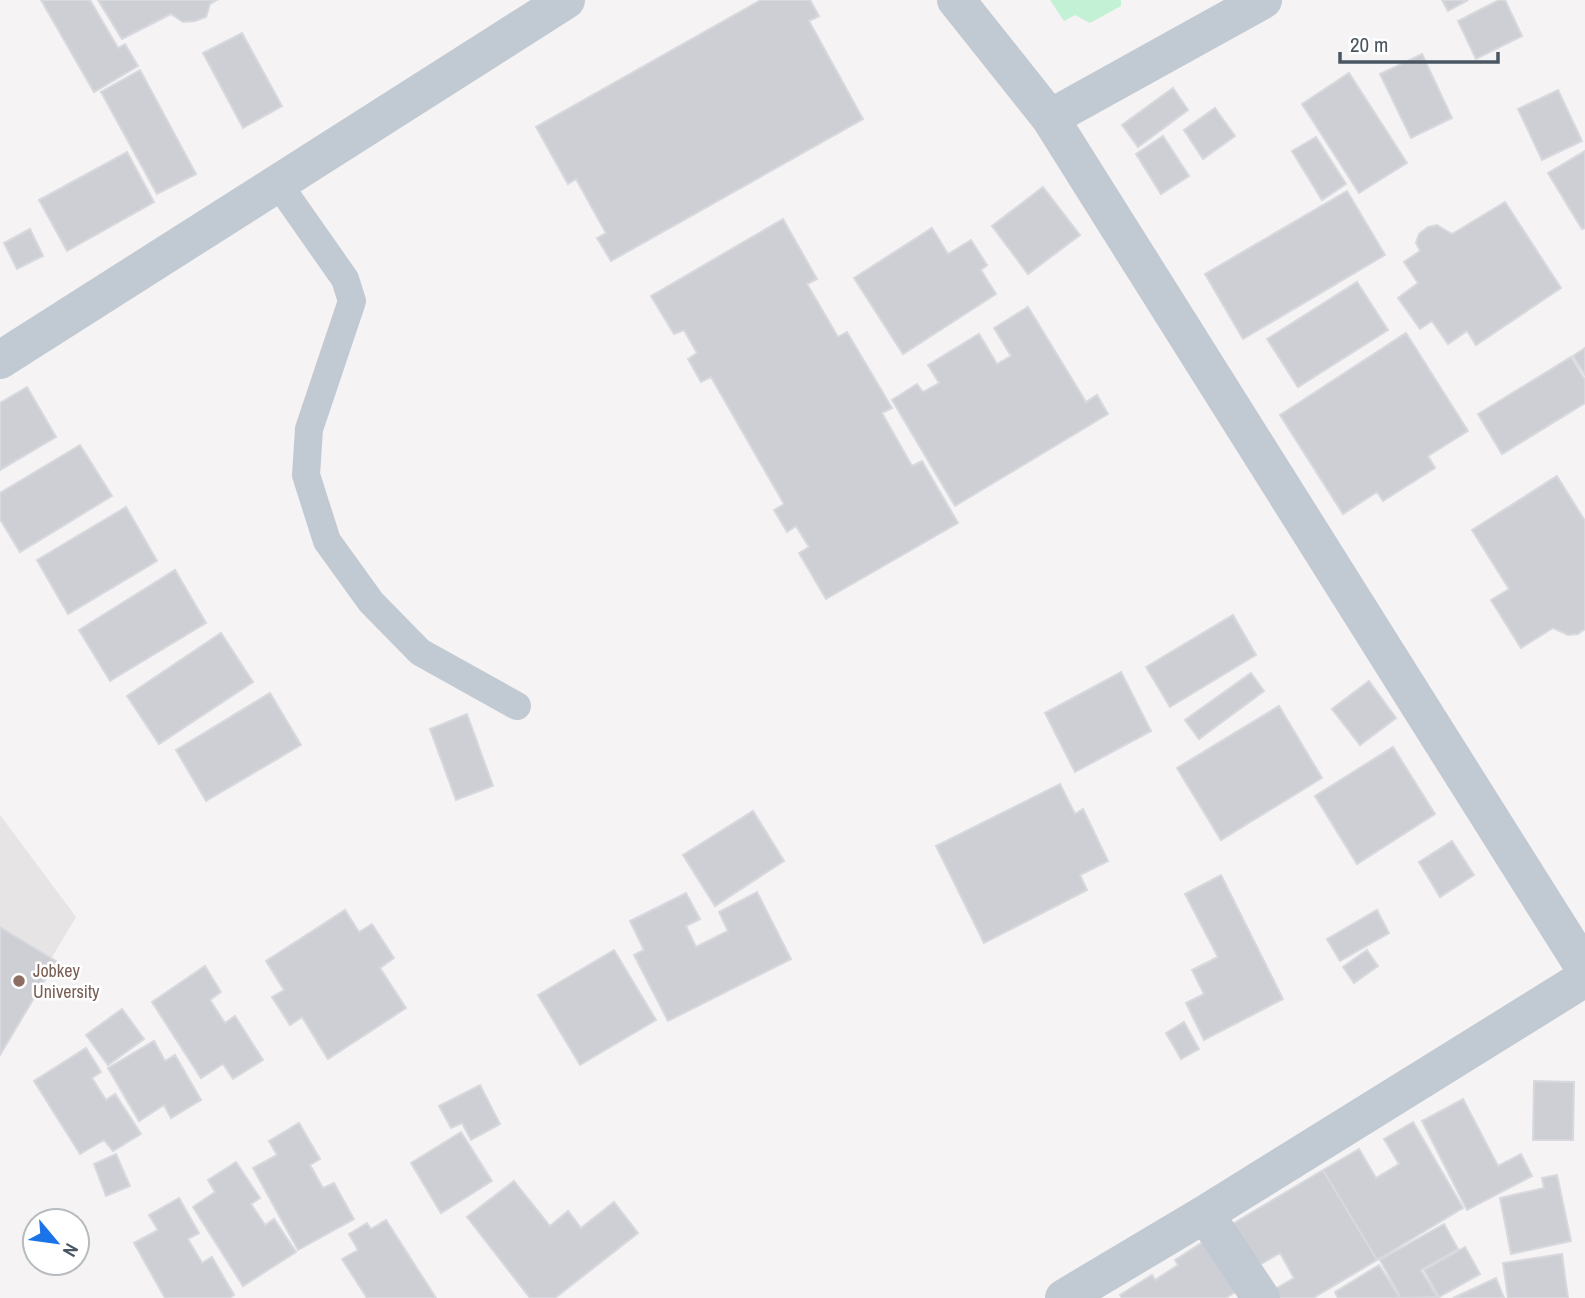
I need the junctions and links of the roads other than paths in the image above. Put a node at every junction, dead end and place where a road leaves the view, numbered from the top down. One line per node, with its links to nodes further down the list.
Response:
1 (566, 0): 5 (street)
2 (956, 0): 4 (street)
3 (1263, 0): 4 (street)
4 (1050, 118): 8 (street)
5 (277, 182): 6 (street); 7 (lane)
6 (0, 360)
7 (517, 706)
8 (1585, 969)
9 (1585, 978): 10 (street)
10 (1205, 1214): 11 (street); 12 (street)
11 (1064, 1298)
12 (1261, 1298)

